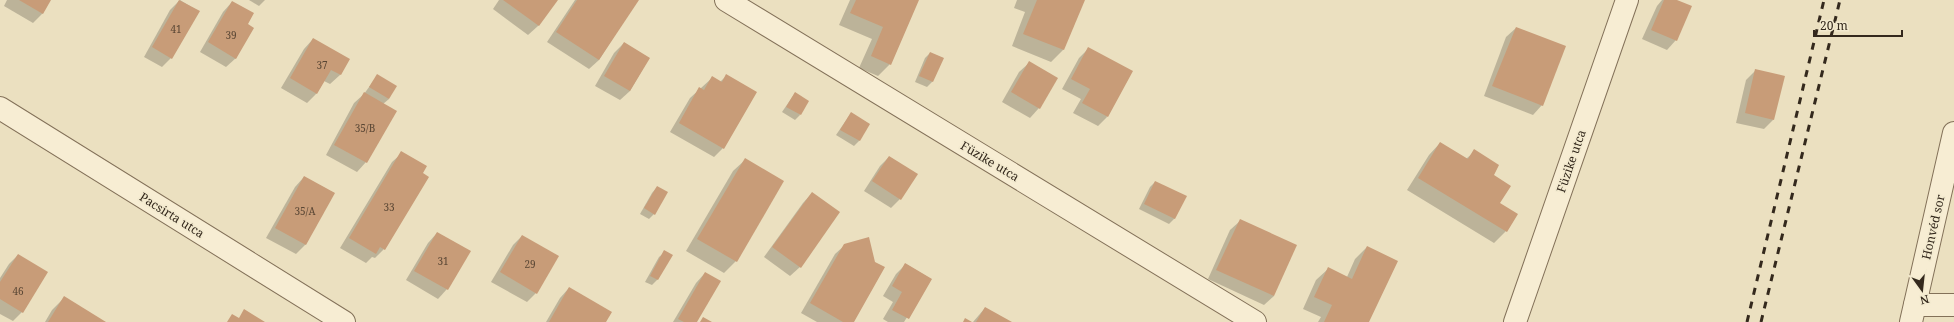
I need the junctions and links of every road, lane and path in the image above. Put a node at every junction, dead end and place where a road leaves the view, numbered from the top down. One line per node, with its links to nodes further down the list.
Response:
1 (726, 0): 8 (street, Füzike utca)
2 (1627, 0): 9 (street, Füzike utca)
3 (0, 108): 7 (street, Pacsirta utca)
4 (1954, 133): 6 (street, Honvéd sor)
5 (1954, 305): 6 (street)
6 (1913, 313)
7 (344, 322)
8 (1255, 322)
9 (1515, 322)

